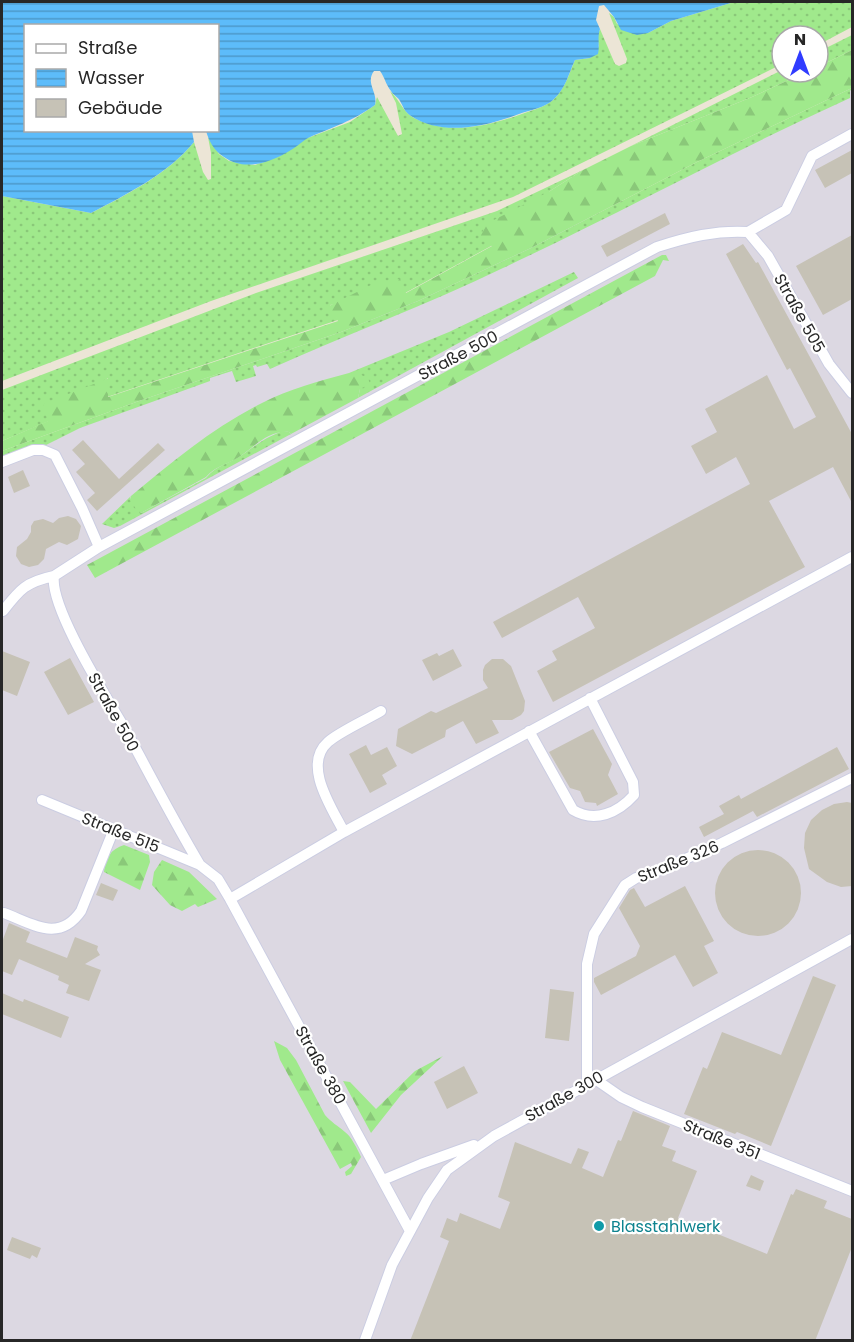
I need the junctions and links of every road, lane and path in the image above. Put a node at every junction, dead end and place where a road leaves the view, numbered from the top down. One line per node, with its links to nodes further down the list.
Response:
1 (852, 134): 2 (street)
2 (748, 232): 3 (street, Straße 505); 5 (street, Straße 500)
3 (852, 393)
4 (2, 462): 5 (street)
5 (99, 547): 7 (street, Straße 500)
6 (852, 557): 9 (street)
7 (54, 576): 8 (street); 16 (street, Straße 500)
8 (3, 611)
9 (590, 698): 11 (street); 11 (street)
10 (381, 711): 15 (street)
11 (529, 731): 15 (street)
12 (852, 778): 20 (street, Straße 326)
13 (42, 800): 14 (street, Straße 515)
14 (114, 829): 16 (street, Straße 515); 18 (street)
15 (344, 832): 17 (street)
16 (200, 865): 17 (street, Straße 500)
17 (231, 899): 22 (street, Straße 380)
18 (4, 913)
19 (852, 939): 20 (street, Straße 300)
20 (591, 1081): 21 (street, Straße 300); 23 (street, Straße 351)
21 (483, 1142): 22 (street); 24 (street, Straße 300)
22 (383, 1180): 24 (street, Straße 380)
23 (852, 1191)
24 (410, 1231): 25 (street, Straße 300)
25 (365, 1341)

